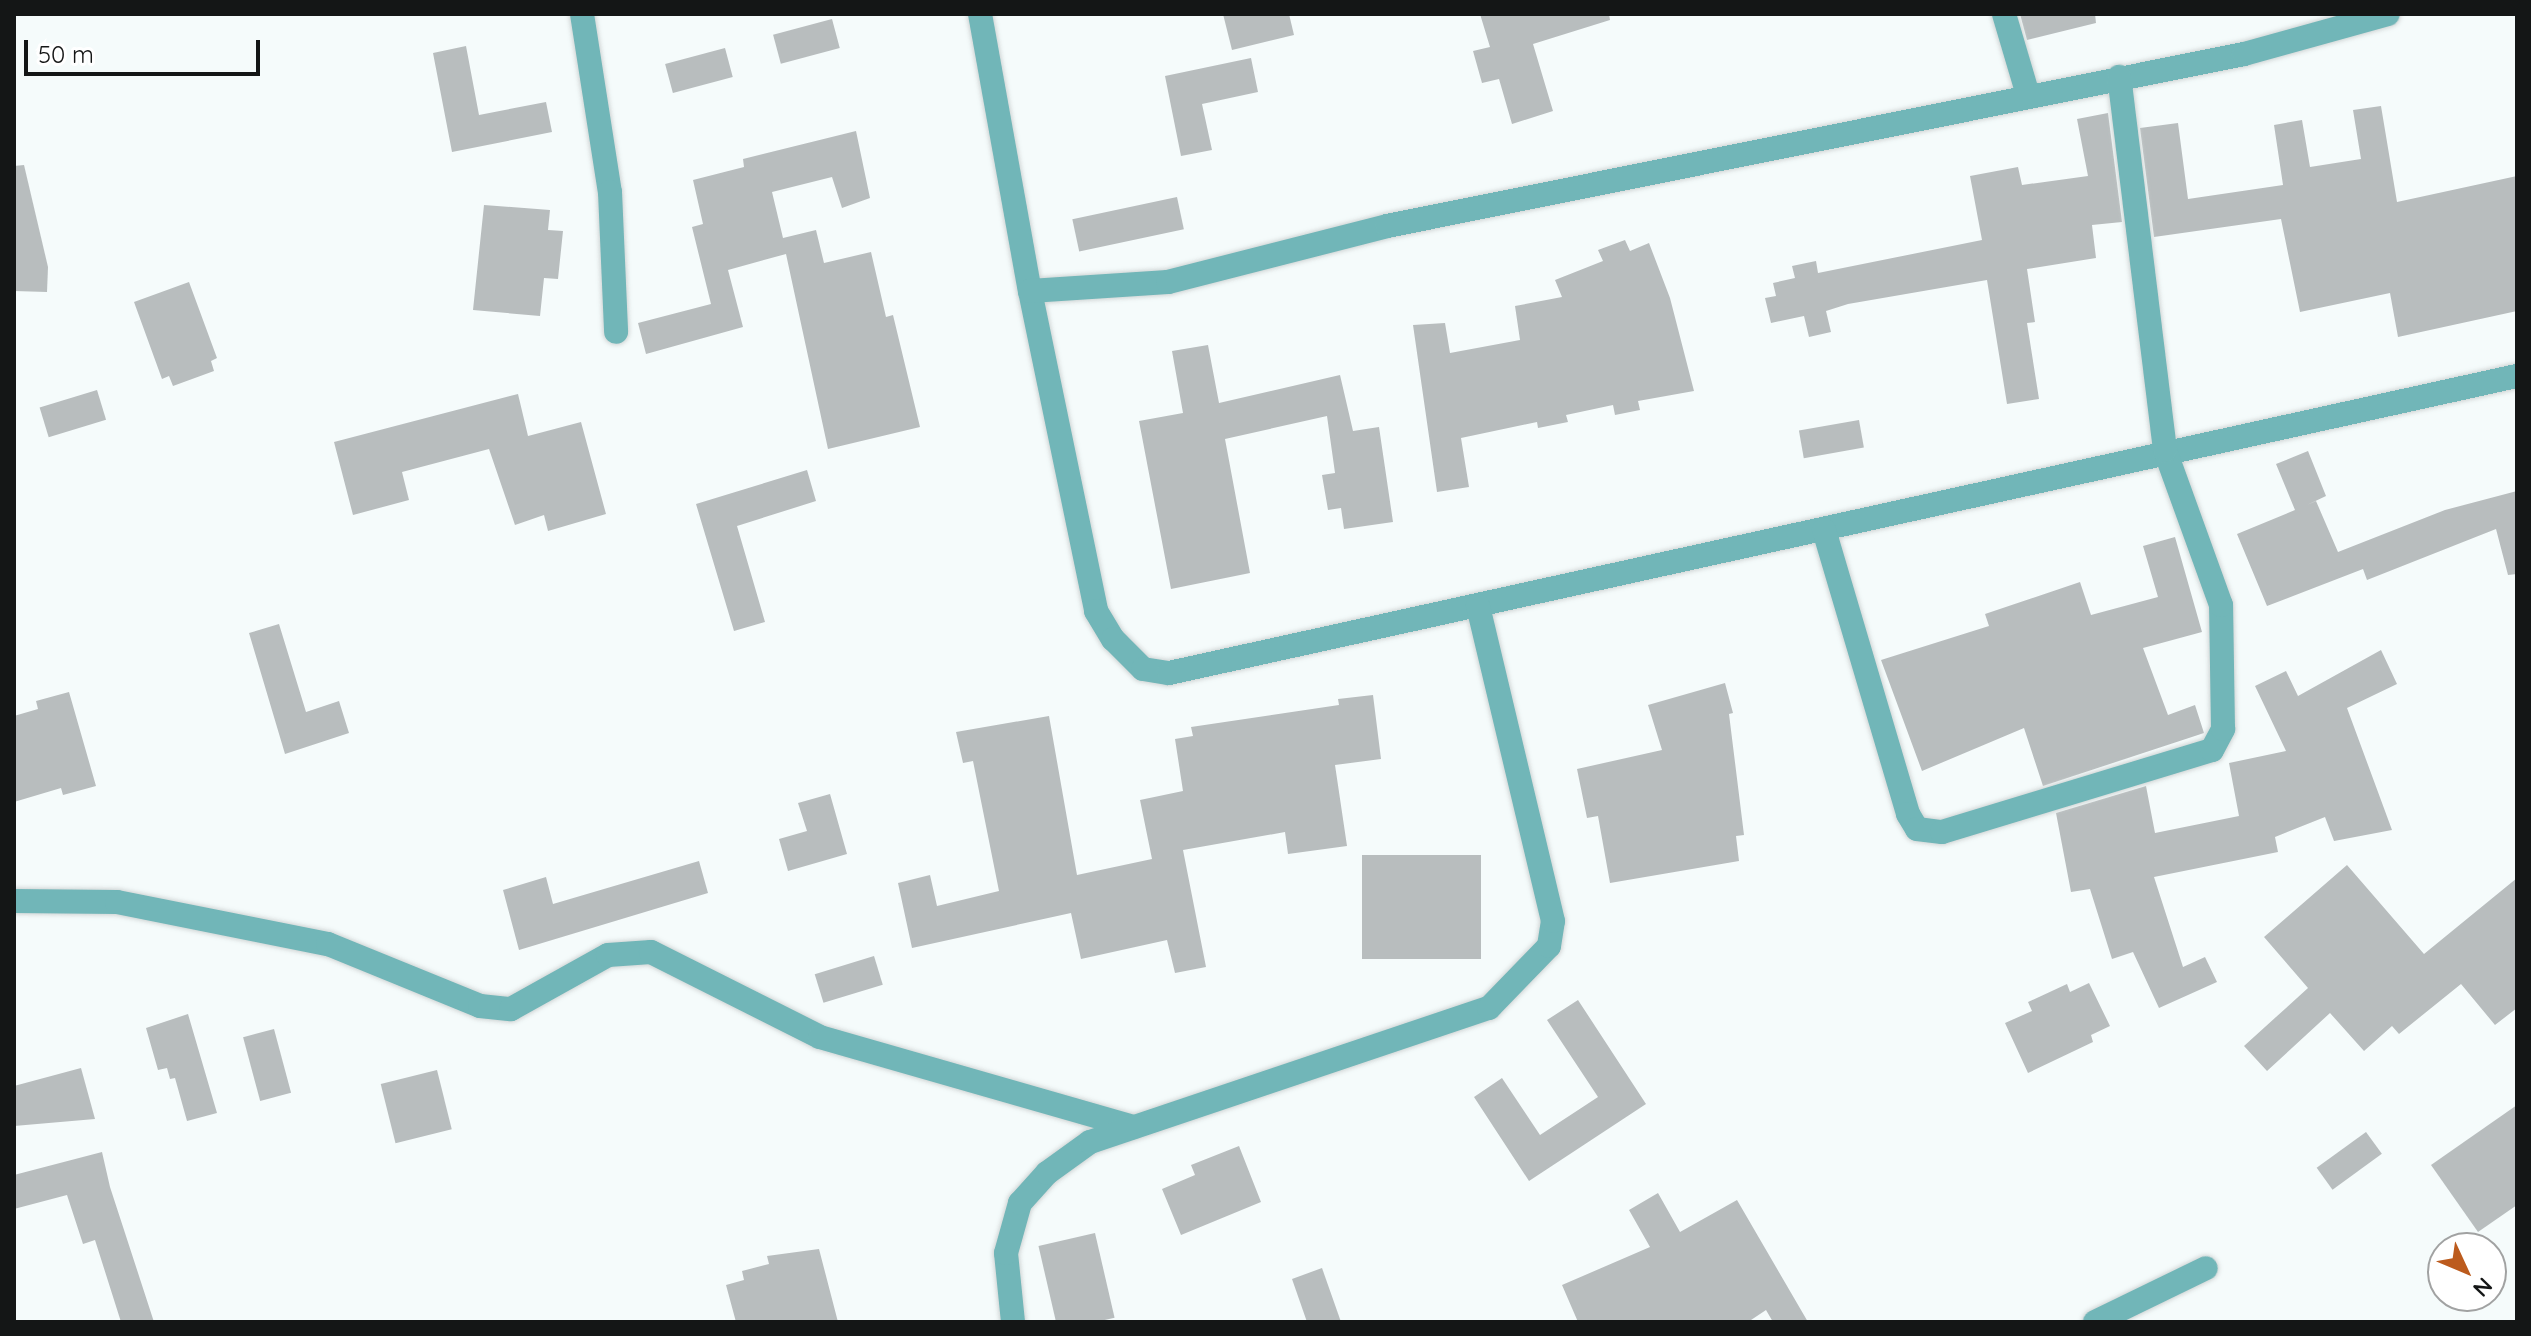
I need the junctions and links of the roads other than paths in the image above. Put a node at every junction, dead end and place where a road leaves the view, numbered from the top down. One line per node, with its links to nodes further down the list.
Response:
1 (582, 14): 8 (street)
2 (980, 14): 7 (street)
3 (2004, 14): 6 (street)
4 (2388, 14): 5 (street)
5 (2119, 77): 6 (street); 10 (street)
6 (2028, 95): 7 (street)
7 (1030, 291): 12 (street)
8 (616, 332)
9 (2517, 376): 10 (street)
10 (2165, 450): 11 (street); 11 (street)
11 (1824, 530): 12 (street)
12 (1478, 606): 14 (street)
13 (14, 901): 14 (street)
14 (1133, 1127): 16 (street)
15 (2206, 1268): 17 (street)
16 (1013, 1322)
17 (2095, 1322)

